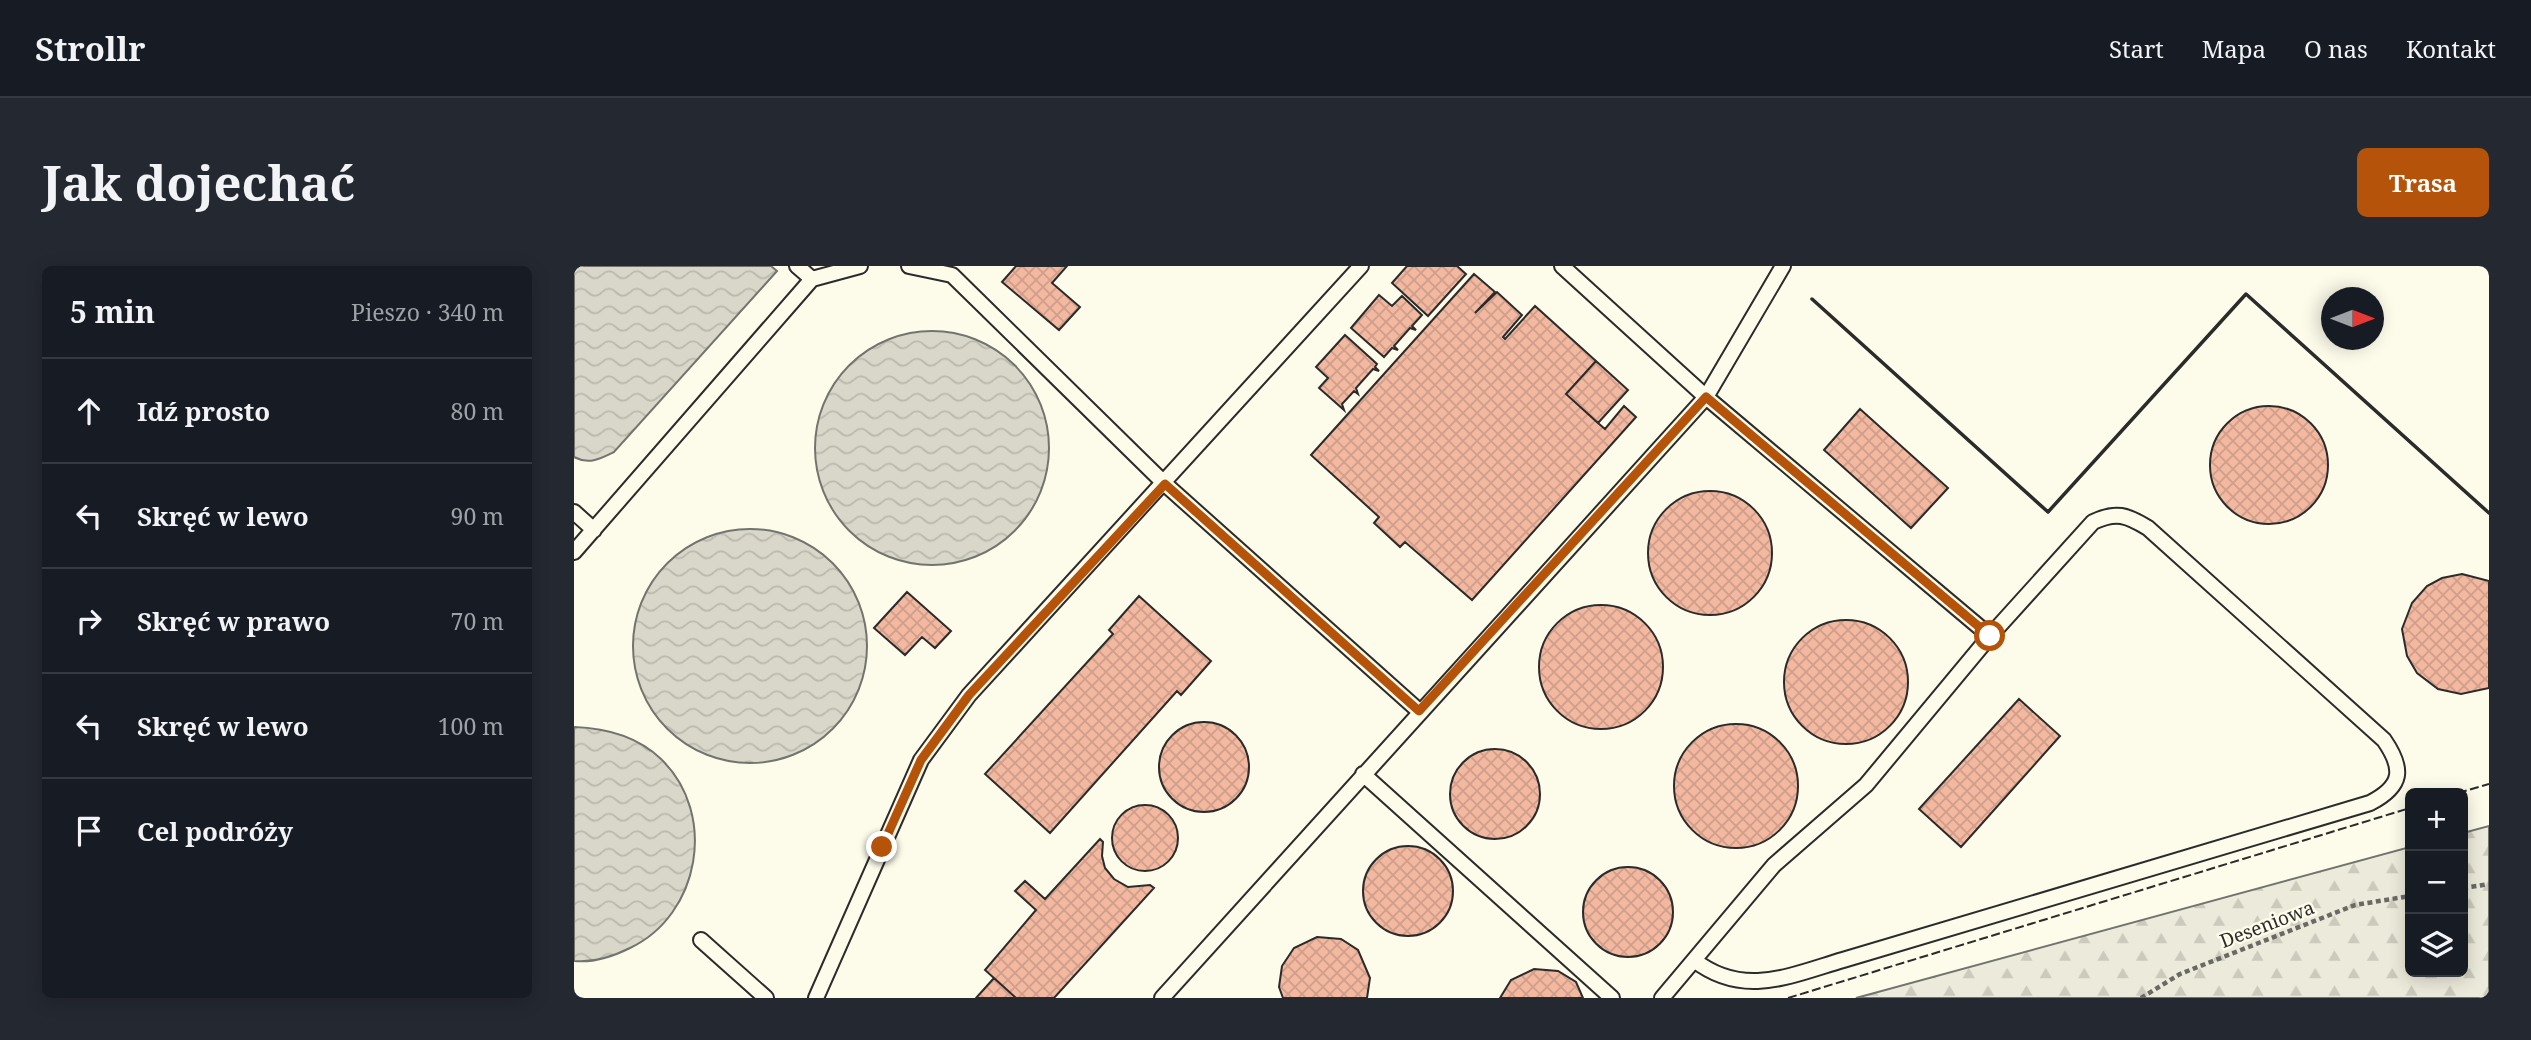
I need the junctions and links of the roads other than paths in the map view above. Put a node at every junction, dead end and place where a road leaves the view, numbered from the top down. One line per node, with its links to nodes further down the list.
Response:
1 (797, 266): 7 (lane)
2 (860, 266): 7 (lane)
3 (909, 266): 9 (lane)
4 (1361, 266): 9 (lane)
5 (1562, 266): 8 (lane)
6 (1783, 266): 8 (lane)
7 (812, 279): 11 (lane)
8 (1706, 397): 13 (lane); 14 (lane)
9 (1165, 484): 14 (lane); 19 (lane)
10 (574, 512): 11 (lane)
11 (594, 530): 12 (lane)
12 (574, 552)
13 (1990, 636): 17 (lane); 17 (lane)
14 (1419, 711): 15 (lane)
15 (1363, 775): 20 (lane); 21 (lane)
16 (701, 940): 18 (lane)
17 (1694, 960): 22 (lane)
18 (766, 998)
19 (816, 998)
20 (1162, 998)
21 (1612, 998)
22 (1661, 998)

